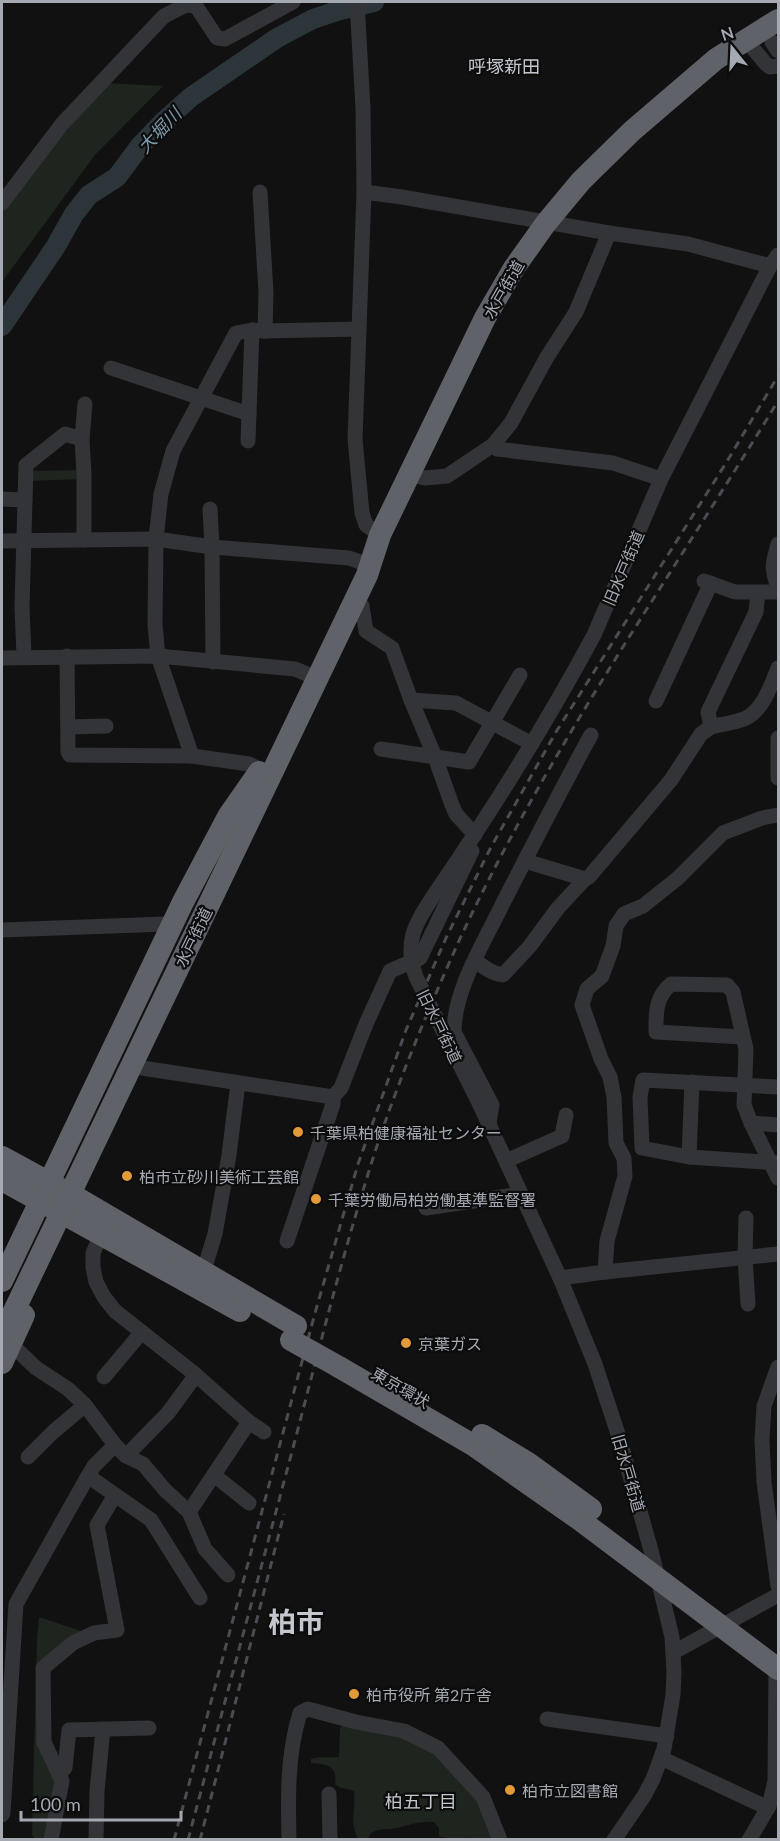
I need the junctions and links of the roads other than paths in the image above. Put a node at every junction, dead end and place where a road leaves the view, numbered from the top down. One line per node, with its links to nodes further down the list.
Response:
1 (293, 2): 7 (street)
2 (357, 2): 6 (street)
3 (767, 40): 4 (street); 8 (highway, 水戸街道)
4 (778, 66)
5 (260, 192): 12 (street)
6 (364, 192): 8 (street); 11 (street)
7 (2, 204)
8 (546, 222): 9 (street); 20 (highway, 水戸街道)
9 (609, 233): 10 (street); 19 (street)
10 (774, 260): 21 (street, 旧水戸街道)
11 (359, 329): 12 (street); 25 (street)
12 (259, 330): 14 (street); 16 (street)
13 (111, 369): 14 (street)
14 (201, 397): 16 (street); 26 (street)
15 (85, 404): 17 (street)
16 (249, 414): 18 (street)
17 (82, 439): 23 (street); 27 (street)
18 (248, 441)
19 (494, 445): 20 (street); 21 (street)
20 (409, 474): 25 (highway, 水戸街道)
21 (661, 479): 53 (street, 旧水戸街道)
22 (2, 500): 23 (street)
23 (25, 500): 29 (street)
24 (210, 509): 31 (street)
25 (380, 535): 32 (highway, 水戸街道); 35 (highway, 水戸街道)
26 (156, 539): 27 (street); 31 (street); 38 (street)
27 (84, 540): 29 (street)
28 (2, 541): 29 (street)
29 (24, 541): 36 (street)
30 (778, 544): 33 (street)
31 (212, 547): 32 (street); 40 (street)
32 (360, 562): 42 (highway, 水戸街道)
33 (778, 590): 34 (street)
34 (758, 593): 45 (street); 49 (street)
35 (354, 602): 44 (street); 52 (highway, 水戸街道)
36 (24, 656): 37 (street); 39 (street)
37 (67, 656): 38 (street); 48 (street)
38 (158, 656): 40 (street); 55 (street)
39 (2, 658)
40 (213, 662): 42 (street)
41 (778, 668): 49 (street)
42 (307, 675): 57 (highway, 水戸街道)
43 (520, 675): 46 (street)
44 (411, 700): 46 (street); 56 (street)
45 (656, 701)
46 (492, 722): 53 (street); 56 (street)
47 (106, 726): 48 (street)
48 (68, 727): 55 (street)
49 (711, 727): 63 (street)
50 (591, 735): 62 (street)
51 (778, 738): 58 (street)
52 (287, 741): 67 (highway, 水戸街道); 69 (highway)
53 (532, 744): 59 (street, 旧水戸街道)
54 (381, 749): 56 (street)
55 (192, 756): 57 (street)
56 (435, 757): 61 (street)
57 (261, 770): 64 (highway); 67 (highway, 水戸街道)
58 (778, 778)
59 (488, 816): 61 (street, 旧水戸街道); 74 (street)
60 (778, 816): 94 (street)
61 (475, 835): 76 (street, 旧水戸街道, bridge)
62 (525, 861): 63 (street); 66 (street)
63 (585, 879): 66 (street)
64 (171, 926): 65 (street); 85 (highway)
65 (2, 930)
66 (475, 960): 76 (street)
67 (144, 1025): 99 (highway, 水戸街道); 101 (highway, 水戸街道, bridge)
68 (742, 1037): 68 (street); 72 (street)
69 (142, 1068): 71 (street); 87 (highway)
70 (692, 1082): 72 (street); 79 (street); 79 (street)
71 (238, 1083): 74 (street); 95 (street)
72 (745, 1084): 73 (street); 77 (street)
73 (778, 1087)
74 (333, 1097): 91 (street)
75 (566, 1115): 81 (street)
76 (489, 1123): 81 (street, 旧水戸街道)
77 (751, 1123): 78 (street); 82 (street)
78 (778, 1125)
79 (688, 1156): 82 (street)
80 (2, 1157): 85 (highway, 東京環状)
81 (506, 1161): 86 (street, 旧水戸街道)
82 (775, 1163): 83 (street)
83 (778, 1178)
84 (2, 1180): 85 (highway, 東京環状)
85 (44, 1192): 87 (highway, 東京環状); 97 (highway)
86 (521, 1194): 88 (street); 96 (street, 旧水戸街道)
87 (75, 1208): 90 (highway, 東京環状); 95 (highway, 東京環状); 101 (highway)
88 (426, 1208)
89 (746, 1218): 93 (street)
90 (102, 1235): 95 (highway, 東京環状); 100 (street)
91 (287, 1241)
92 (778, 1254): 93 (street)
93 (744, 1257): 94 (street); 98 (street)
94 (605, 1272): 96 (street)
95 (197, 1277): 102 (highway, 東京環状, bridge)
96 (560, 1278): 116 (street, 旧水戸街道)
97 (2, 1281)
98 (748, 1304)
99 (2, 1309)
100 (142, 1332): 104 (street); 105 (street)
101 (4, 1348): 106 (street)
102 (341, 1361): 116 (highway, 東京環状); 119 (highway, 東京環状)
103 (778, 1367): 117 (street)
104 (196, 1375): 107 (street); 109 (street)
105 (104, 1377)
106 (85, 1405): 109 (street); 110 (street)
107 (249, 1422): 108 (street); 111 (street)
108 (264, 1432)
109 (121, 1451): 112 (street); 115 (street)
110 (28, 1457)
111 (214, 1475): 114 (street); 115 (street)
112 (88, 1476): 113 (street); 135 (street)
113 (116, 1495): 122 (street); 131 (street)
114 (249, 1503)
115 (189, 1512): 118 (street)
116 (652, 1554): 119 (street, 旧水戸街道); 123 (highway, 東京環状)
117 (777, 1555): 120 (street)
118 (228, 1575)
119 (658, 1578): 123 (highway, 東京環状); 124 (street, 旧水戸街道)
120 (778, 1586)
121 (778, 1595): 123 (street)
122 (200, 1598)
123 (728, 1622): 124 (street); 125 (highway, 東京環状)
124 (674, 1652): 129 (street, 旧水戸街道)
125 (778, 1663): 132 (street)
126 (547, 1719): 129 (street)
127 (149, 1728): 128 (street)
128 (103, 1729): 131 (street); 137 (street)
129 (667, 1736): 130 (street, 旧水戸街道)
130 (661, 1758): 134 (street); 141 (street, 旧水戸街道)
131 (59, 1774): 136 (street)
132 (777, 1782): 134 (street)
133 (329, 1794): 139 (street)
134 (768, 1808): 142 (street)
135 (2, 1815)
136 (51, 1839)
137 (96, 1839)
138 (289, 1839): 140 (street)
139 (330, 1839)
140 (500, 1839)
141 (614, 1839)
142 (749, 1839)

